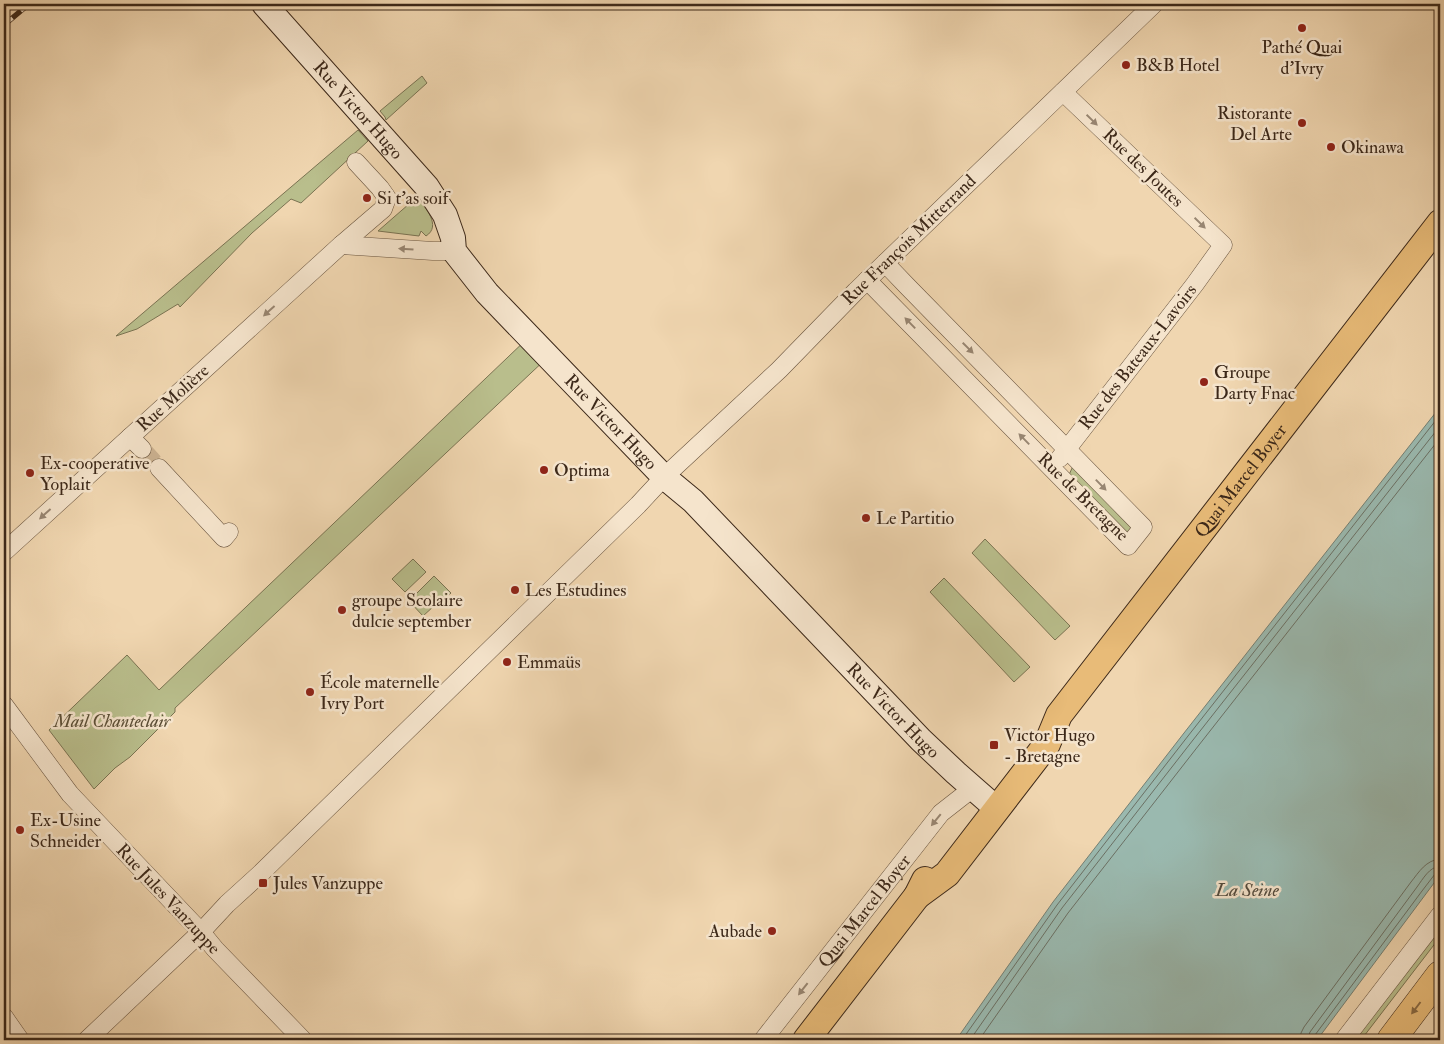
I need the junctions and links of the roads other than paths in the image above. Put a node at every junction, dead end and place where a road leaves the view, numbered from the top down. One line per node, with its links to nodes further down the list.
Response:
1 (264, 4): 8 (main road, Rue Victor Hugo)
2 (1154, 4): 3 (street, Rue François Mitterrand)
3 (1063, 92): 7 (street, Rue des Joutes, one-way to 7); 9 (street, Rue François Mitterrand)
4 (356, 162): 6 (street, Rue Molière)
5 (1440, 222): 18 (main road, Quai Marcel Boyer)
6 (342, 245): 8 (street, one-way to 6); 16 (street, Rue Molière, one-way to 16)
7 (1223, 245): 11 (street, Rue des Bateaux-Lavoirs)
8 (454, 251): 14 (main road, Rue Victor Hugo)
9 (886, 263): 10 (street, Rue François Mitterrand); 11 (street, Rue de Bretagne, one-way to 11)
10 (867, 280): 12 (street, Rue de Bretagne, one-way to 10); 14 (street, Rue François Mitterrand)
11 (1067, 450): 12 (street, Rue des Bateaux-Lavoirs); 12 (street, Rue de Bretagne, one-way to 12)
12 (1052, 467)
13 (159, 468): 15 (street)
14 (664, 476): 18 (main road, Rue Victor Hugo); 20 (street, Rue François Mitterrand)
15 (229, 532)
16 (4, 552)
17 (4, 705): 20 (street, Rue Jules Vanzuppe)
18 (986, 799): 26 (street, Quai Marcel Boyer, one-way to 26); 27 (main road, Quai Marcel Boyer)
19 (1440, 915): 28 (street)
20 (201, 932): 24 (street, Rue François Mitterrand); 25 (street, Rue Jules Vanzuppe)
21 (1440, 975): 29 (highway, one-way to 29)
22 (4, 1018): 23 (street)
23 (20, 1040)
24 (88, 1040)
25 (303, 1040)
26 (763, 1040)
27 (806, 1040)
28 (1344, 1040)
29 (1391, 1040)

